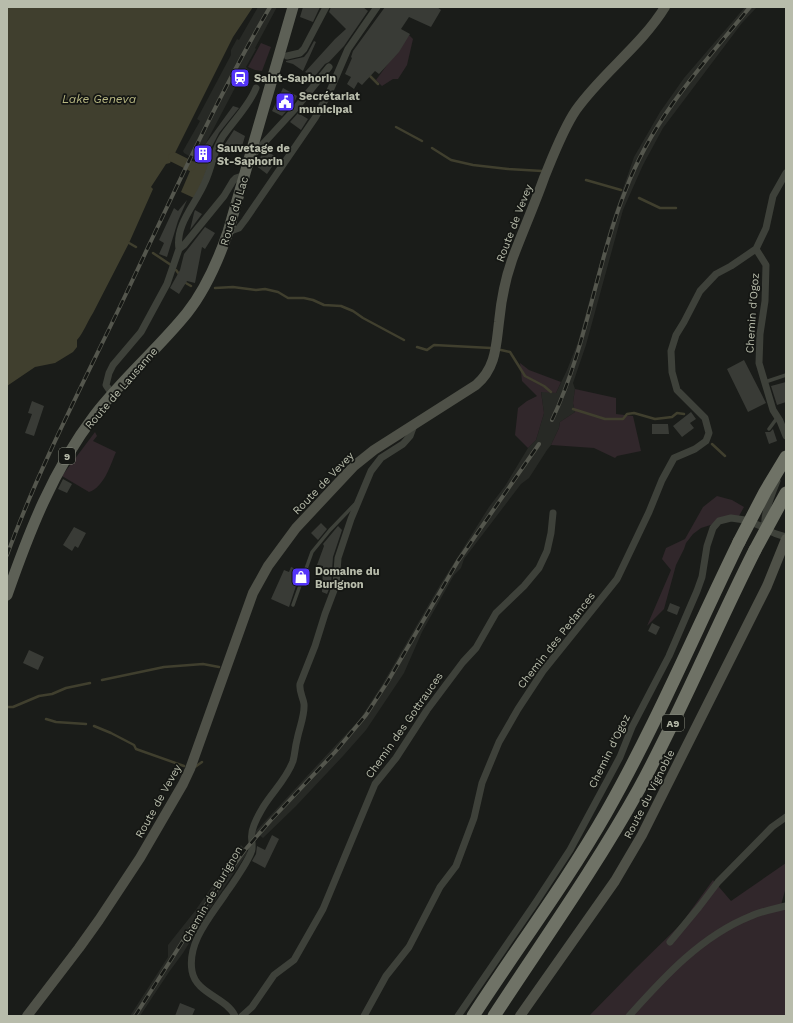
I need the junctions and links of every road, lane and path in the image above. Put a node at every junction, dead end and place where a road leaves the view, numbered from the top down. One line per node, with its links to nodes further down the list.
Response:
1 (293, 7): 8 (main road, Route du Lac / 9)
2 (326, 7): 5 (street)
3 (377, 7): 11 (street)
4 (665, 7): 19 (main road, Route de Vevey)
5 (287, 56)
6 (329, 67): 8 (street)
7 (256, 88): 12 (street)
8 (249, 160): 10 (main road, Route du Lac / 9)
9 (786, 173): 13 (street)
10 (244, 175): 11 (main road, Route du Lac / 9); 12 (street)
11 (228, 232): 14 (main road, Route du Lac / 9)
12 (179, 249): 17 (street)
13 (756, 249): 16 (street, Chemin d'Ogoz); 38 (street, Chemin des Pedances)
14 (198, 297): 17 (main road, Route de Lausanne / 9)
15 (786, 375): 16 (lane)
16 (764, 382): 18 (street, Chemin d'Ogoz)
17 (112, 394): 29 (main road, Route de Lausanne / 9)
18 (778, 418): 20 (lane); 21 (street, Chemin d'Ogoz)
19 (414, 425): 25 (street, Chemin de Burignon); 35 (main road, Route de Vevey)
20 (769, 429)
21 (785, 431)
22 (786, 453): 27 (street)
23 (786, 457): 40 (highway, A9, bridge)
24 (786, 493): 34 (highway, A9, bridge)
25 (359, 500): 30 (lane); 36 (street, Chemin de Burignon)
26 (553, 513): 37 (street, Chemin des Gottrauces)
27 (766, 528): 28 (street, Chemin d'Ogoz); 39 (street, Chemin d'Ogoz)
28 (785, 542): 41 (main road, Route du Vignoble)
29 (7, 595)
30 (293, 605)
31 (786, 816): 33 (street)
32 (786, 906): 42 (street)
33 (670, 942)
34 (495, 1015)
35 (27, 1016)
36 (235, 1016)
37 (242, 1016)
38 (364, 1016)
39 (458, 1016)
40 (474, 1016)
41 (520, 1016)
42 (629, 1016)

